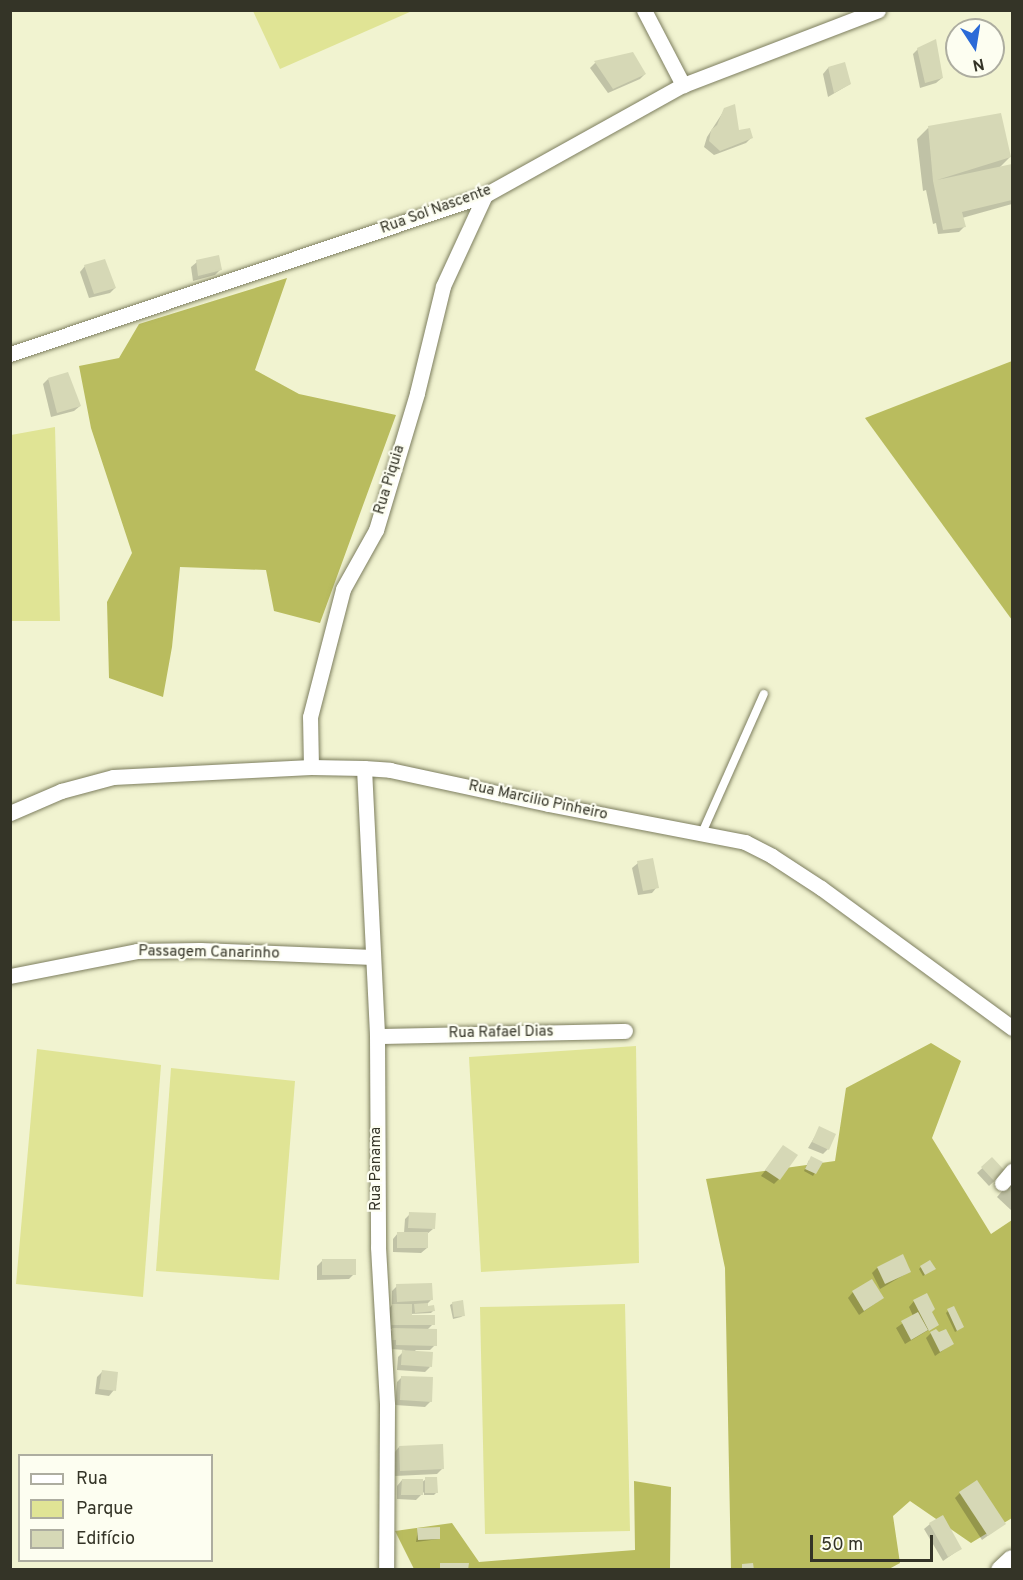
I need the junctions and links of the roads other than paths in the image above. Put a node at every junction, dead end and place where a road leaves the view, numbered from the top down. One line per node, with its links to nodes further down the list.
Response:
1 (644, 10): 3 (street)
2 (878, 10): 3 (street, Rua Sol Nascente)
3 (683, 85): 4 (street, Rua Sol Nascente)
4 (485, 195): 5 (street, Rua Sol Nascente); 7 (street, Rua Piquia)
5 (10, 354)
6 (764, 694): 10 (lane)
7 (311, 767): 8 (street, Rua Marcilio Pinheiro); 9 (street, Rua Marcilio Pinheiro)
8 (364, 768): 10 (street, Rua Marcilio Pinheiro); 11 (street, Rua Panama)
9 (10, 813)
10 (702, 833): 13 (street, Rua Marcilio Pinheiro)
11 (373, 957): 12 (street, Passagem Canarinho); 15 (street, Rua Panama)
12 (10, 976)
13 (1012, 1028)
14 (625, 1031): 15 (street, Rua Rafael Dias)
15 (377, 1035): 17 (street, Rua Panama)
16 (1012, 1559): 18 (street)
17 (386, 1569)
18 (1000, 1569)

